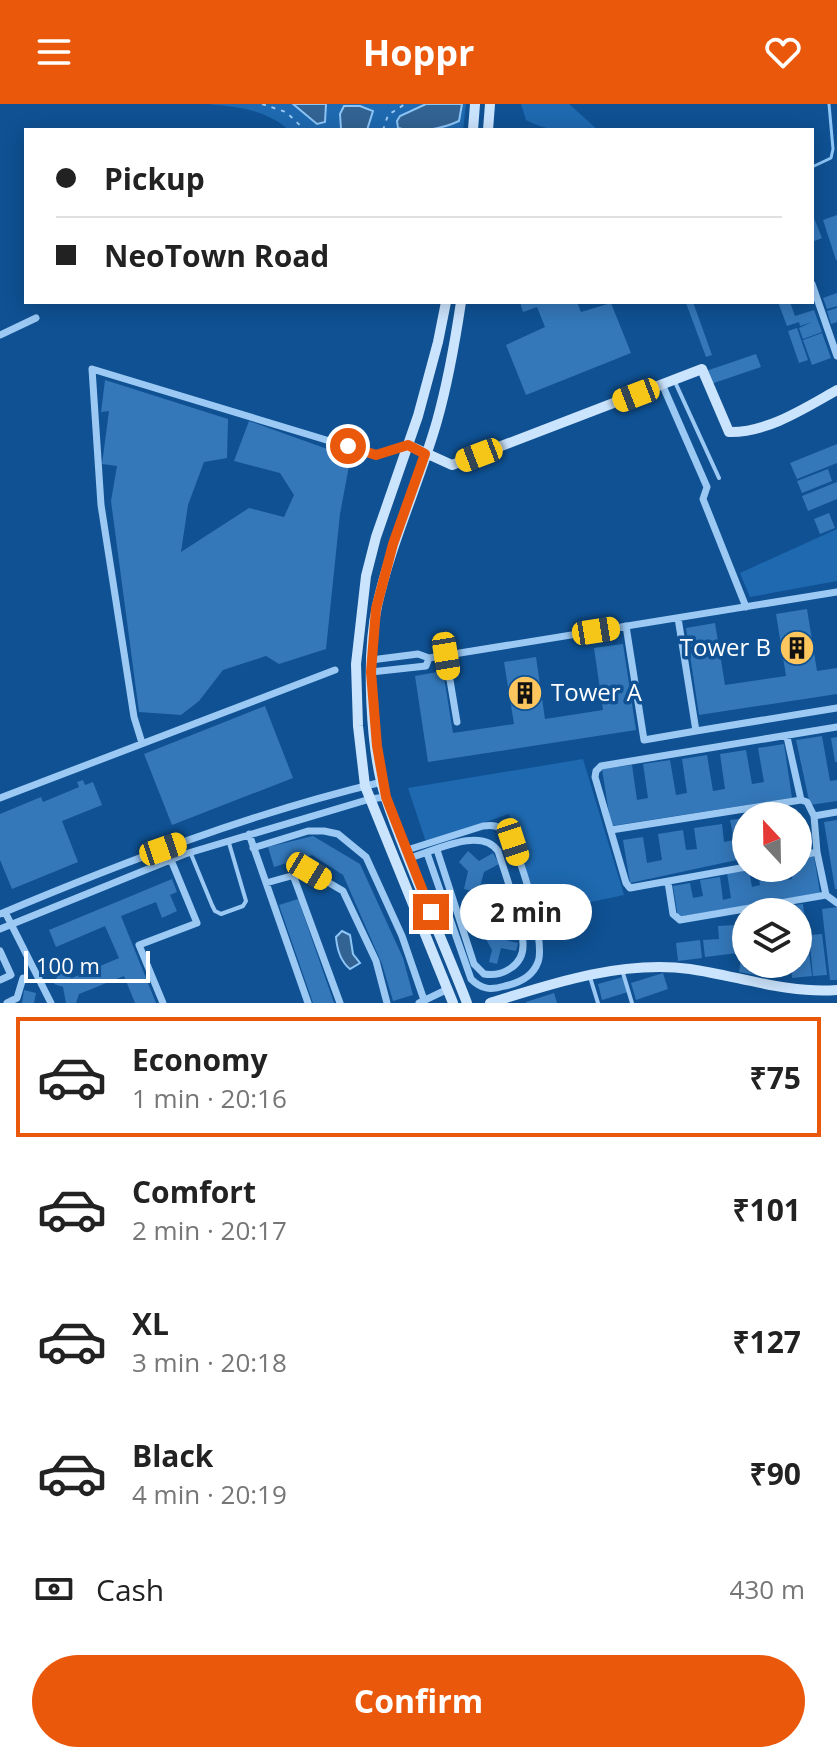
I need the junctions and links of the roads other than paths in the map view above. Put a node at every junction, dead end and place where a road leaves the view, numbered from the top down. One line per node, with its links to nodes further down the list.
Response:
1 (475, 104): 3 (street)
2 (490, 104): 4 (street)
3 (473, 128)
4 (488, 128)
5 (814, 290): 10 (street)
6 (446, 304): 14 (street)
7 (461, 304): 15 (street)
8 (36, 318): 9 (street)
9 (0, 335)
10 (837, 356)
11 (674, 380): 12 (street); 13 (street); 16 (lane)
12 (662, 384): 15 (street); 18 (street)
13 (837, 390)
14 (408, 445): 15 (street); 29 (street); 31 (street)
15 (425, 454): 22 (street)
16 (719, 478)
17 (837, 592): 18 (street)
18 (746, 607): 19 (street)
19 (678, 618): 20 (street); 27 (street)
20 (626, 626): 21 (street); 27 (street)
21 (446, 656): 22 (street); 25 (street)
22 (371, 666): 30 (street)
23 (335, 670): 29 (street)
24 (837, 708): 27 (street)
25 (457, 722)
26 (837, 727): 28 (street)
27 (696, 731)
28 (787, 737): 35 (street); 38 (street)
29 (142, 743): 33 (street)
30 (382, 782): 31 (street); 32 (street)
31 (365, 786): 34 (street); 55 (street)
32 (386, 797): 34 (street); 47 (street)
33 (0, 798)
34 (370, 799): 39 (street); 66 (street)
35 (801, 800): 37 (street); 38 (street)
36 (837, 812): 37 (street)
37 (814, 816): 44 (street)
38 (611, 830): 51 (street)
39 (249, 834): 40 (street); 41 (street)
40 (228, 840): 43 (street); 43 (lane)
41 (253, 846): 52 (street); 67 (street)
42 (437, 850): 42 (street); 45 (street)
43 (190, 852): 48 (street)
44 (817, 852): 46 (street); 53 (street)
45 (427, 853): 47 (street); 47 (street)
46 (812, 853)
47 (408, 854): 74 (street)
48 (171, 860): 56 (street); 70 (street)
49 (732, 870): 51 (street)
50 (293, 875): 52 (street); 72 (street); 73 (street)
51 (668, 882): 53 (street)
52 (266, 883): 71 (street)
53 (826, 895): 54 (street)
54 (837, 903)
55 (3, 913): 56 (street)
56 (11, 924): 57 (street); 60 (street)
57 (0, 929)
58 (0, 951): 61 (street)
59 (622, 970): 62 (street); 65 (street); 77 (lane)
60 (36, 972): 63 (street); 69 (street)
61 (11, 975): 63 (street); 64 (street)
62 (589, 975): 75 (street); 76 (lane)
63 (23, 978): 68 (street)
64 (0, 980)
65 (836, 990): 78 (lane)
66 (448, 995): 67 (street)
67 (422, 1002)
68 (7, 1003)
69 (51, 1003)
70 (163, 1003)
71 (308, 1003)
72 (340, 1003)
73 (387, 1003)
74 (467, 1003)
75 (490, 1003)
76 (598, 1003)
77 (632, 1003)
78 (836, 1003)

